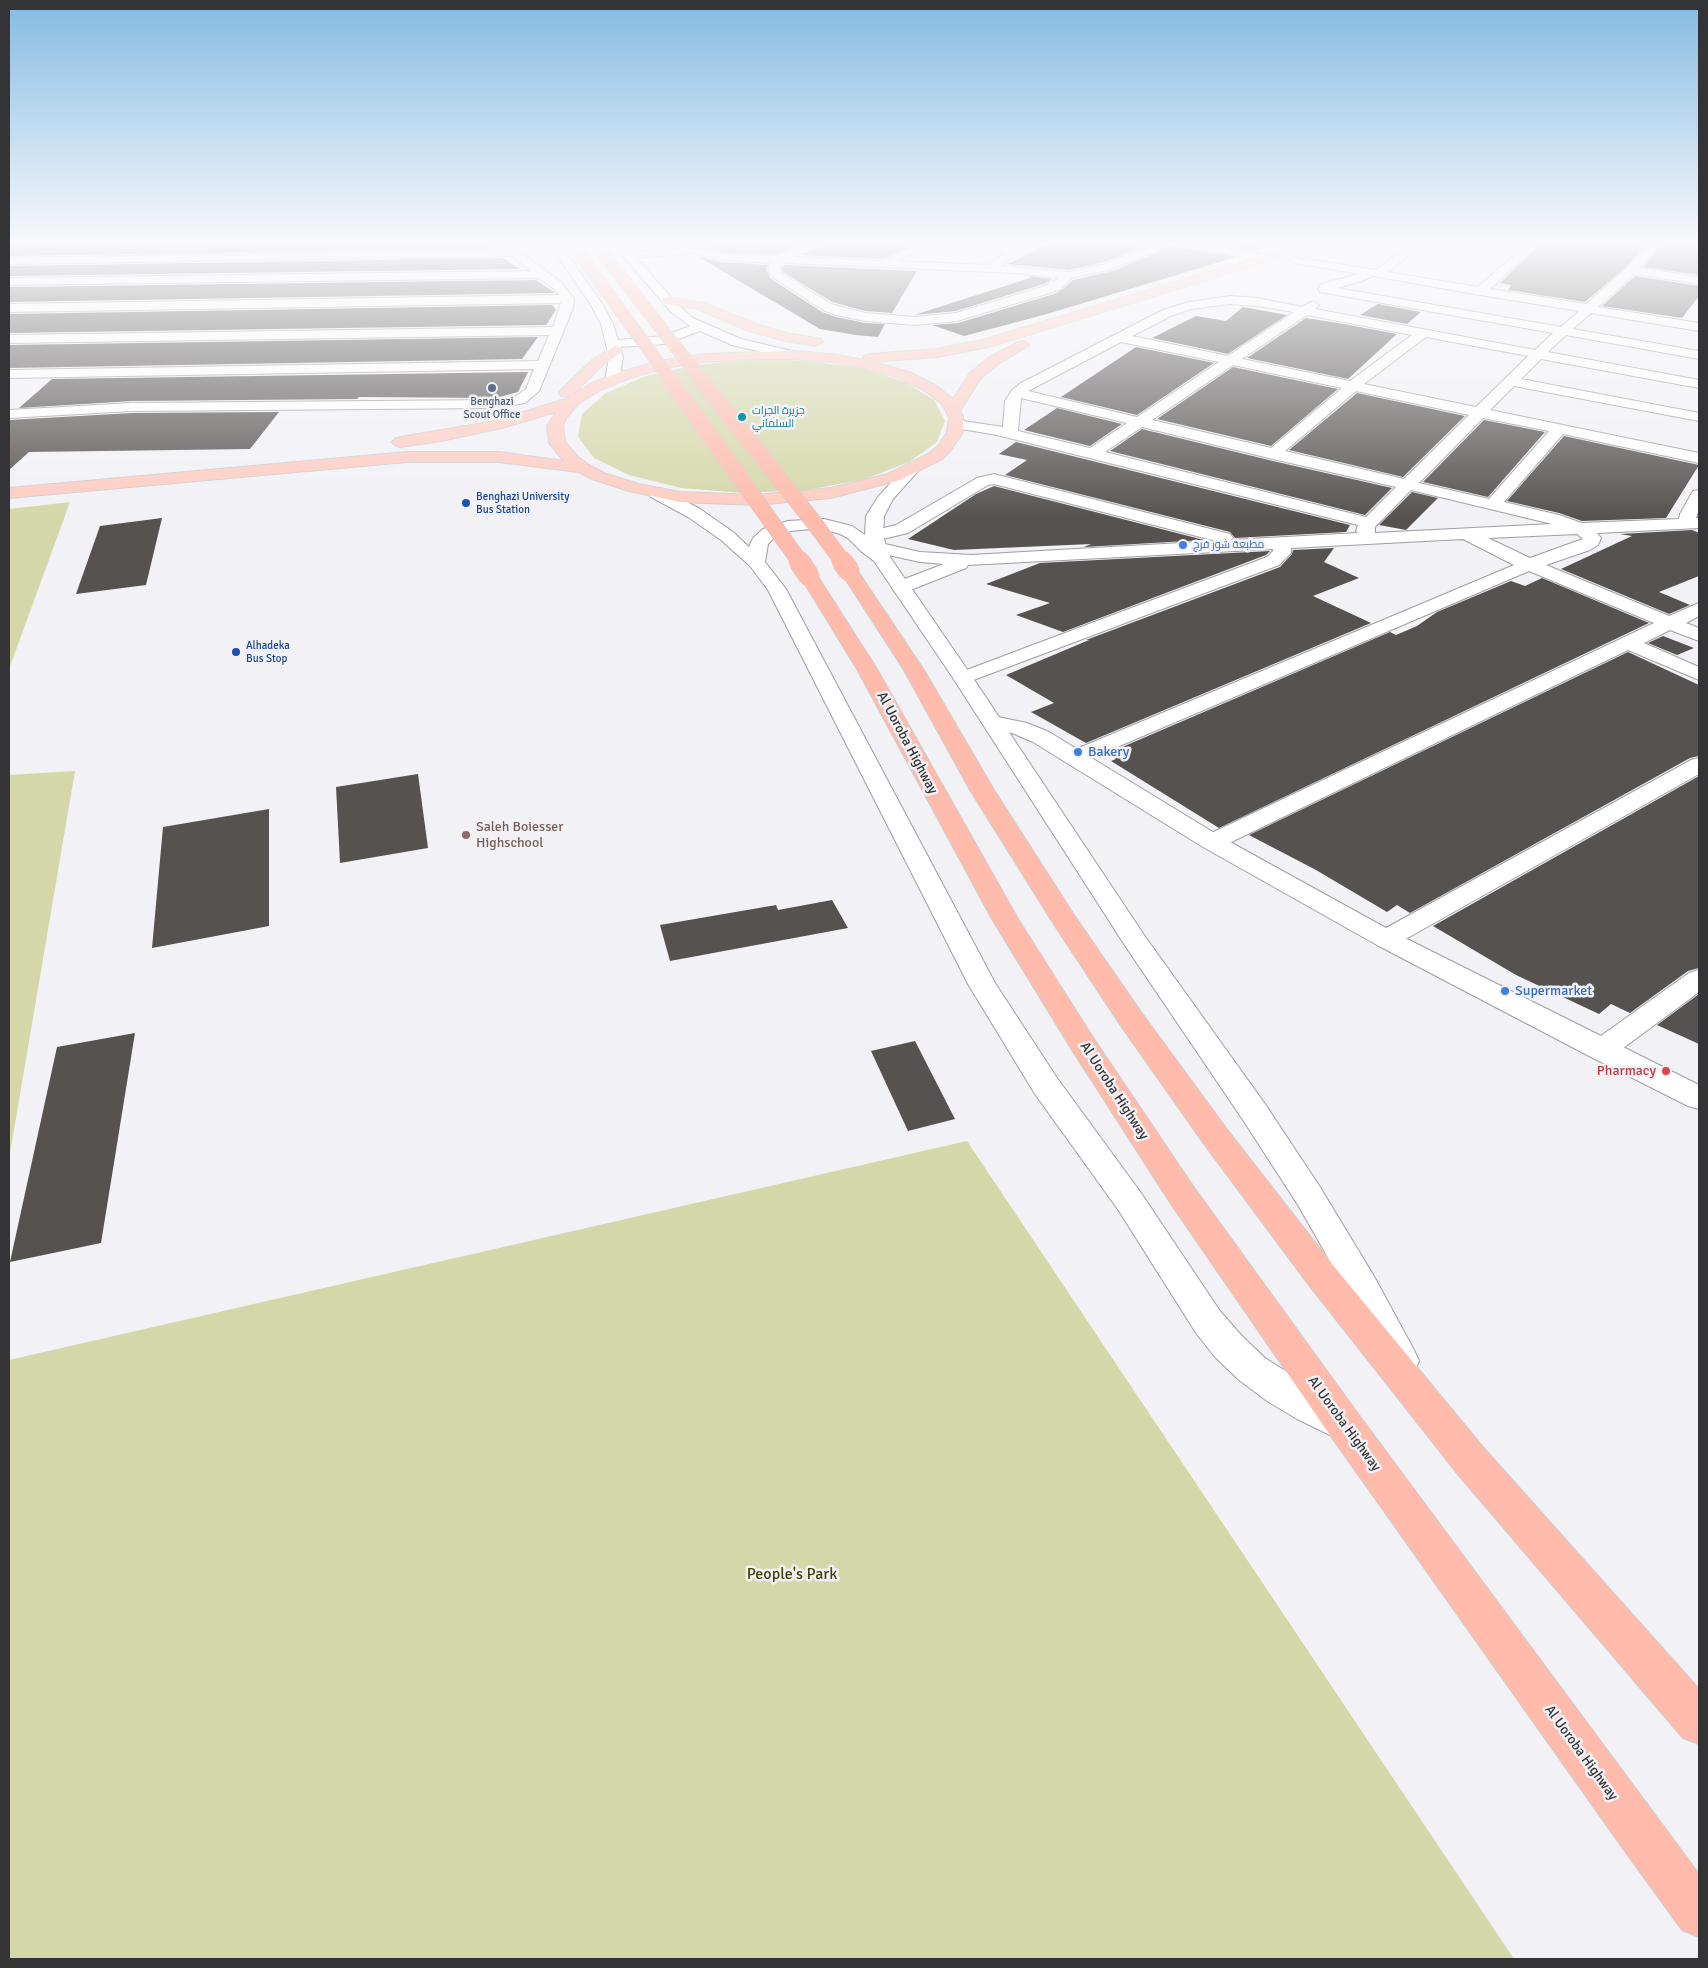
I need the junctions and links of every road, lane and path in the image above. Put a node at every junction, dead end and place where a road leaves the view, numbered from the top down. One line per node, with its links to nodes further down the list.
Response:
1 (92, 334): 19 (street)
2 (334, 334): 3 (street); 19 (street); 33 (street)
3 (346, 334)
4 (557, 334): 32 (street)
5 (609, 334): 24 (street)
6 (637, 334): 90 (highway, Al Uoroba Highway, bridge)
7 (665, 334): 89 (highway, bridge)
8 (686, 334): 24 (street)
9 (717, 334): 27 (street)
10 (772, 334): 26 (main road)
11 (1017, 334): 22 (main road)
12 (1051, 334): 45 (main road)
13 (1128, 334): 20 (street)
14 (1270, 334): 31 (street)
15 (1422, 334): 40 (street)
16 (1427, 334): 28 (street)
17 (1560, 334): 28 (street)
18 (1573, 334): 29 (street)
19 (87, 338): 21 (street); 25 (street)
20 (1120, 338): 31 (street); 41 (street)
21 (9, 339)
22 (997, 340): 23 (main road); 26 (main road)
23 (868, 346)
24 (615, 347): 36 (street); 47 (main road)
25 (73, 350)
26 (833, 351): 27 (main road); 45 (main road)
27 (791, 355): 36 (main road)
28 (1537, 355): 37 (street); 38 (street)
29 (1699, 356)
30 (60, 361): 34 (street)
31 (1230, 361): 40 (street); 48 (street)
32 (543, 365): 33 (street); 44 (street)
33 (308, 369): 34 (street)
34 (46, 373): 35 (street); 39 (street)
35 (9, 374)
36 (612, 380): 42 (main road)
37 (1511, 381): 43 (street); 46 (street)
38 (1699, 384)
39 (31, 386)
40 (1353, 386): 43 (street); 54 (street)
41 (1017, 393): 48 (street); 50 (street)
42 (573, 401): 47 (main road); 56 (main road)
43 (1480, 412): 49 (street); 59 (street)
44 (9, 414)
45 (955, 417): 50 (street); 57 (main road)
46 (1699, 417)
47 (518, 419): 51 (main road)
48 (1140, 422): 53 (street); 54 (street)
49 (1558, 429): 55 (street); 63 (street)
50 (1010, 433): 53 (street)
51 (388, 443)
52 (351, 447): 58 (main road)
53 (1092, 454): 66 (street)
54 (1273, 454): 59 (street)
55 (1699, 458)
56 (584, 468): 60 (main road); 61 (main road)
57 (911, 470): 61 (main road); 70 (street)
58 (9, 479)
59 (1407, 486): 63 (street); 66 (street)
60 (9, 493)
61 (658, 493): 72 (street)
62 (1699, 495): 64 (street)
63 (1493, 505): 65 (street)
64 (1693, 523): 65 (street)
65 (1582, 529): 67 (street); 73 (street)
66 (1370, 530): 67 (street); 68 (street)
67 (1467, 534): 73 (street)
68 (1282, 543): 69 (street); 80 (street)
69 (1247, 545): 70 (street); 71 (street)
70 (877, 547): 71 (street); 72 (street); 74 (street)
71 (971, 560): 74 (street)
72 (756, 562): 90 (street)
73 (1528, 564): 76 (street); 82 (street)
74 (901, 587): 80 (street)
75 (1699, 609): 76 (street)
76 (1670, 622): 77 (street); 78 (street)
77 (1699, 635)
78 (1628, 643): 79 (street); 84 (street)
79 (1699, 674)
80 (964, 678): 81 (street)
81 (993, 722): 82 (street); 89 (street)
82 (1075, 758): 84 (street)
83 (1699, 765): 85 (street)
84 (1212, 842): 85 (street)
85 (1386, 939): 87 (street)
86 (1699, 979): 87 (street)
87 (1601, 1050): 88 (street)
88 (1699, 1098)
89 (1417, 1394): 91 (highway)
90 (1343, 1423): 92 (highway, Al Uoroba Highway)
91 (1699, 1722)
92 (1699, 1913)

